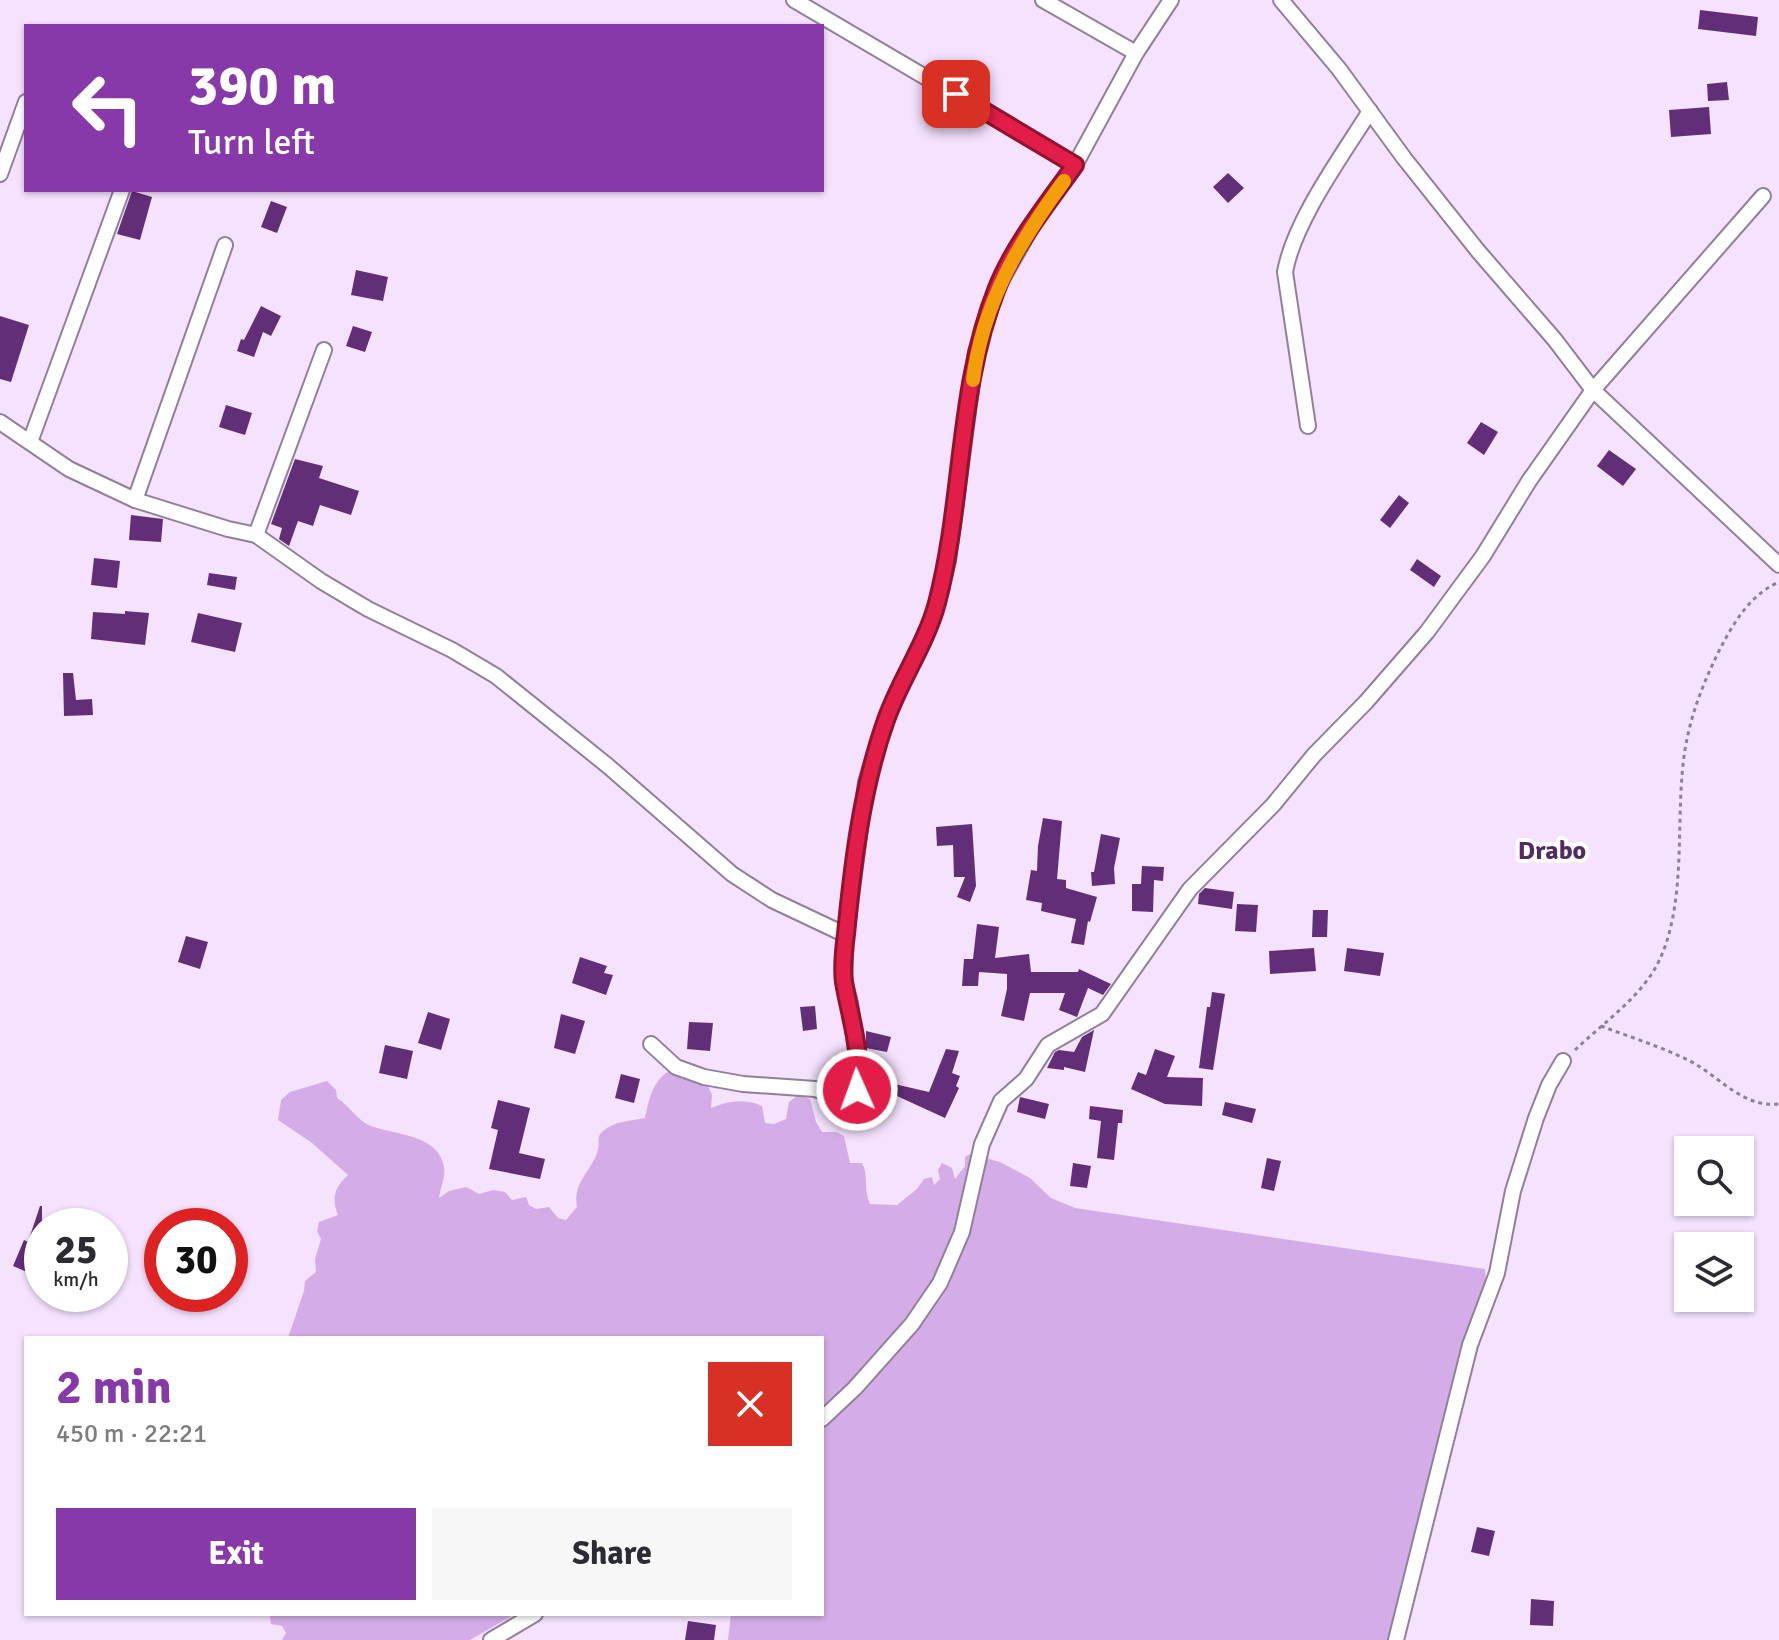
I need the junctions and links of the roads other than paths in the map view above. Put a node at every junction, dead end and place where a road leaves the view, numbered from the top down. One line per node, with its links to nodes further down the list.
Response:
1 (794, 0): 8 (street)
2 (1043, 0): 5 (street)
3 (1171, 0): 5 (street)
4 (1281, 0): 7 (street)
5 (1136, 53): 8 (street)
6 (24, 108): 9 (street)
7 (1370, 111): 14 (street); 16 (street)
8 (1075, 165): 21 (street)
9 (0, 174)
10 (121, 192): 17 (street)
11 (1763, 196): 14 (street)
12 (225, 245): 18 (street)
13 (324, 350): 19 (street)
14 (1593, 390): 20 (street); 24 (street)
15 (0, 422): 17 (street)
16 (1308, 426)
17 (30, 442): 18 (street)
18 (135, 500): 19 (street)
19 (256, 535): 21 (street)
20 (1779, 565)
21 (846, 935): 22 (street)
22 (651, 1044)
23 (1563, 1061): 27 (street)
24 (824, 1417)
25 (532, 1616): 26 (street)
26 (491, 1640)
27 (1396, 1640)

